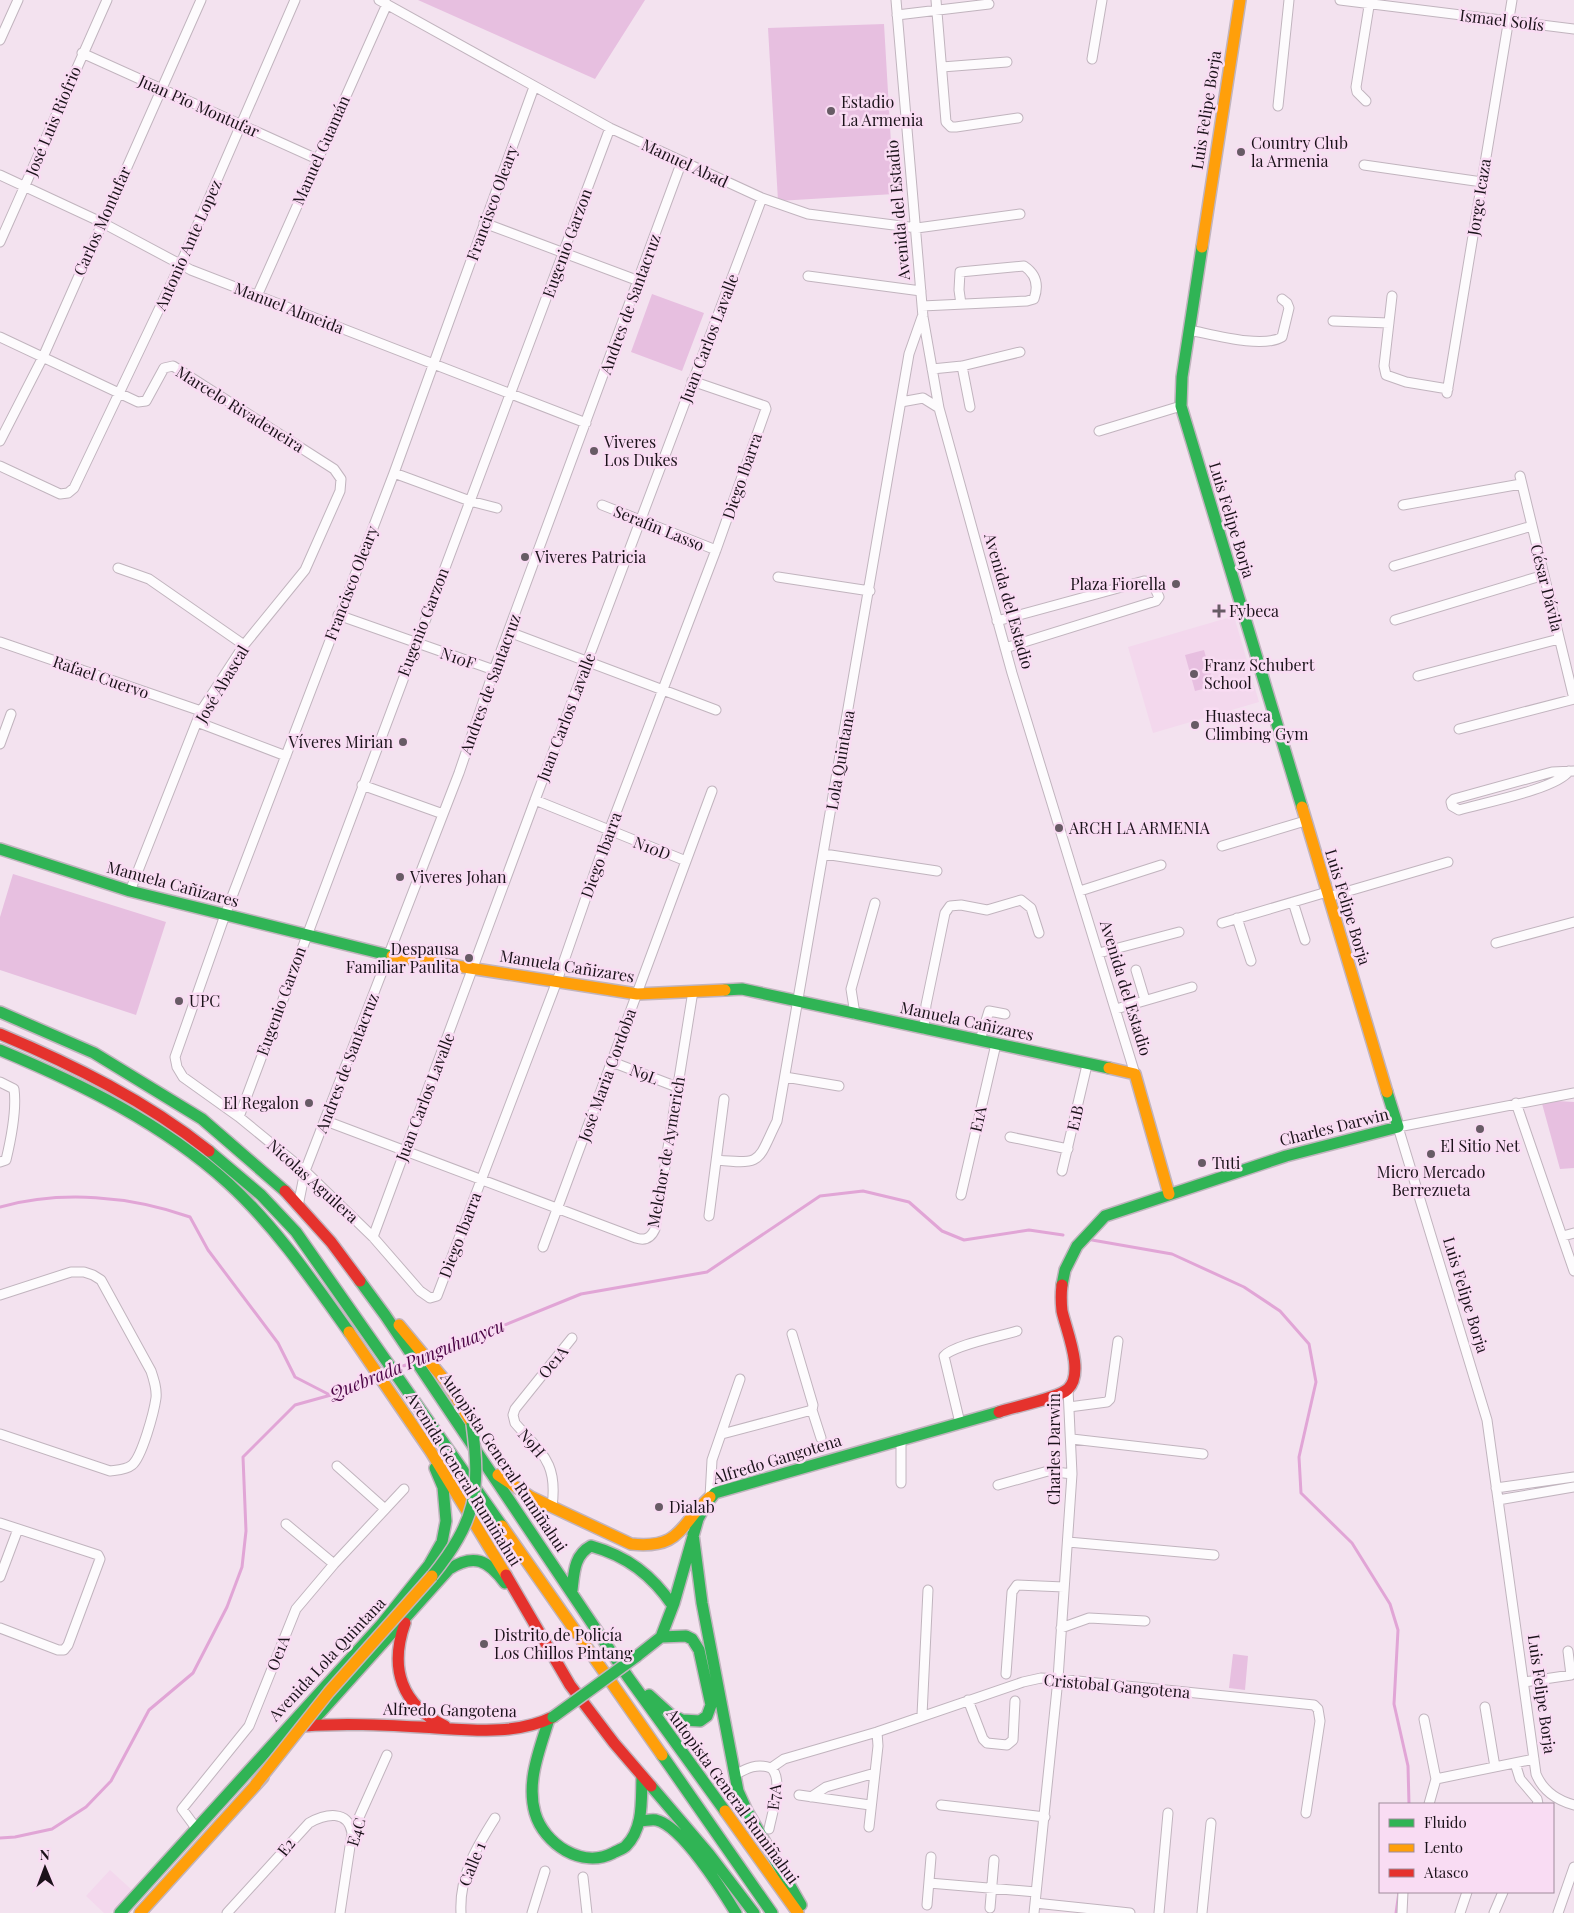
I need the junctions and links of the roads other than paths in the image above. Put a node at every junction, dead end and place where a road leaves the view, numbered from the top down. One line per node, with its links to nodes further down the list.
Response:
1 (18, 0): 19 (street)
2 (107, 0): 20 (street, José Luis Riofrio)
3 (201, 0): 25 (street, Carlos Montufar)
4 (295, 0): 29 (street, Antonio Ante Lopez)
5 (896, 0): 16 (street, Avenida del Estadio)
6 (936, 0): 15 (street)
7 (1102, 0): 21 (street)
8 (1240, 0): 56 (main road, Luis Felipe Borja)
9 (1289, 0): 27 (street)
10 (1340, 0): 13 (street, Ismael Solís)
11 (1512, 0): 17 (street, Jorge Icaza)
12 (383, 2): 24 (street, Manuel Abad); 31 (street, Manuel Guamán)
13 (1370, 2): 17 (street, Ismael Solís); 26 (street)
14 (989, 4): 15 (street)
15 (938, 10): 16 (street); 23 (street)
16 (897, 15): 41 (street, Avenida del Estadio)
17 (1509, 21): 18 (street, Ismael Solís); 35 (street, Jorge Icaza)
18 (1574, 29)
19 (0, 40)
20 (82, 53): 25 (street, Juan Pio Montufar); 36 (street, José Luis Riofrio)
21 (1092, 59)
22 (1007, 62): 23 (street)
23 (942, 67): 28 (street)
24 (534, 87): 30 (street, Manuel Abad); 40 (street, Francisco Oleary)
25 (162, 89): 29 (street, Juan Pio Montufar); 39 (street, Carlos Montufar)
26 (1366, 101)
27 (1278, 106)
28 (1018, 118)
29 (242, 126): 31 (street, Juan Pio Montufar); 44 (street, Antonio Ante Lopez)
30 (610, 128): 32 (street, Manuel Abad); 43 (street, Eugenio Garzon)
31 (317, 159): 48 (street, Manuel Guamán)
32 (682, 161): 37 (street, Manuel Abad); 46 (street, Andres de Santacruz)
33 (1364, 166): 35 (street)
34 (0, 176): 36 (street, Manuel Almeida)
35 (1482, 182): 55 (street, Jorge Icaza)
36 (25, 188): 39 (street, Manuel Almeida); 42 (street, José Luis Riofrio)
37 (762, 198): 41 (street, Manuel Abad); 63 (street, Juan Carlos Lavalle)
38 (1020, 214): 41 (street, Manuel Abad)
39 (101, 222): 44 (street, Manuel Almeida); 59 (street, Carlos Montufar)
40 (484, 223): 43 (street); 60 (street, Francisco Oleary)
41 (917, 228): 47 (street, Avenida del Estadio)
42 (0, 242)
43 (564, 251): 46 (street); 65 (street, Eugenio Garzon)
44 (181, 263): 48 (street, Manuel Almeida); 64 (street, Antonio Ante Lopez)
45 (808, 276): 47 (street)
46 (639, 280): 70 (street, Andres de Santacruz)
47 (921, 291): 52 (street, Avenida del Estadio)
48 (257, 296): 60 (street, Manuel Almeida)
49 (1392, 296): 55 (street)
50 (1282, 299): 56 (street)
51 (961, 304): 51 (street); 52 (street)
52 (922, 306): 53 (street, Avenida del Estadio)
53 (922, 317): 62 (street, Avenida del Estadio); 66 (street, Lola Quintana)
54 (1333, 321): 55 (street)
55 (1389, 323)
56 (1189, 330): 67 (main road, Luis Felipe Borja)
57 (0, 337): 59 (street, Marcelo Rivadeneira)
58 (1020, 352): 61 (street)
59 (43, 357): 64 (street, Marcelo Rivadeneira); 72 (street, Carlos Montufar)
60 (434, 364): 65 (street, Manuel Almeida); 74 (street, Francisco Oleary)
61 (962, 366): 62 (street); 68 (street)
62 (932, 368): 69 (street, Avenida del Estadio)
63 (692, 380): 80 (street, Juan Carlos Lavalle); 82 (street, Diego Ibarra)
64 (120, 393): 73 (street, Antonio Ante Lopez); 75 (street, Marcelo Rivadeneira)
65 (511, 394): 70 (street, Manuel Almeida); 76 (street, Eugenio Garzon)
66 (901, 402): 69 (street); 87 (street, Lola Quintana)
67 (1181, 406): 71 (street); 114 (main road, Luis Felipe Borja)
68 (970, 407)
69 (939, 408): 89 (street, Avenida del Estadio)
70 (586, 423): 91 (street, Andres de Santacruz)
71 (1099, 431)
72 (0, 441)
73 (0, 466)
74 (394, 473): 76 (street); 88 (street, Francisco Oleary)
75 (340, 491): 95 (street, José Abascal)
76 (470, 501): 79 (street); 94 (street, Eugenio Garzon)
77 (602, 505): 80 (street, Serafin Lasso)
78 (1403, 505): 81 (street, César Dávila)
79 (497, 508)
80 (641, 521): 82 (street, Serafin Lasso); 97 (street, Juan Carlos Lavalle)
81 (1532, 526): 83 (street); 85 (street, César Dávila)
82 (716, 550): 100 (street, Diego Ibarra)
83 (1394, 566)
84 (118, 568): 95 (street)
85 (1544, 575): 90 (street); 92 (street, César Dávila)
86 (778, 577): 87 (street)
87 (870, 591): 118 (street, Lola Quintana)
88 (338, 615): 94 (street, N10F); 108 (street, Francisco Oleary)
89 (997, 620): 96 (street, Avenida del Estadio); 96 (street)
90 (1395, 620)
91 (509, 632): 97 (street); 98 (street, Andres de Santacruz)
92 (1559, 639): 99 (street); 101 (street, César Dávila)
93 (0, 642): 103 (street, Rafael Cuervo)
94 (415, 644): 98 (street, N10F); 110 (street, Eugenio Garzon)
95 (244, 645): 103 (street, José Abascal)
96 (1005, 648): 123 (street, Avenida del Estadio)
97 (587, 661): 100 (street); 112 (street, Juan Carlos Lavalle)
98 (494, 670): 113 (street, Andres de Santacruz)
99 (1418, 676)
100 (663, 690): 102 (street); 115 (street, Diego Ibarra)
101 (1574, 699): 106 (street)
102 (716, 710)
103 (201, 711): 105 (street, José Abascal)
104 (11, 714): 107 (street)
105 (197, 722): 108 (street); 124 (street, José Abascal)
106 (1459, 729)
107 (0, 744)
108 (286, 756): 128 (street, Francisco Oleary)
109 (1571, 771): 109 (street)
110 (362, 785): 113 (street); 134 (street, Eugenio Garzon)
111 (712, 791): 119 (street, José Maria Cordoba)
112 (535, 800): 115 (street, N10D); 140 (street, Juan Carlos Lavalle)
113 (443, 814): 138 (street, Andres de Santacruz)
114 (1306, 821): 116 (street); 125 (main road, Luis Felipe Borja)
115 (609, 831): 119 (street, N10D); 142 (street, Diego Ibarra)
116 (1222, 846)
117 (0, 849): 124 (main road, Manuela Cañizares)
118 (824, 854): 122 (street); 147 (street, Lola Quintana)
119 (686, 861): 145 (street, José Maria Cordoba)
120 (1448, 862): 125 (street)
121 (1161, 865): 123 (street)
122 (937, 870)
123 (1080, 891): 137 (street, Avenida del Estadio)
124 (130, 892): 128 (main road, Manuela Cañizares)
125 (1328, 894): 126 (street); 170 (main road, Luis Felipe Borja)
126 (1293, 902): 129 (street); 135 (street)
127 (875, 903): 150 (street)
128 (225, 915): 134 (main road, Manuela Cañizares); 160 (street, Francisco Oleary)
129 (1237, 918): 130 (street); 139 (street)
130 (1222, 922)
131 (1574, 922): 136 (street)
132 (1179, 932): 137 (street)
133 (1039, 933): 152 (street)
134 (306, 936): 138 (main road, Manuela Cañizares); 168 (street, Eugenio Garzon)
135 (1305, 940)
136 (1496, 944)
137 (1099, 953): 148 (street, Avenida del Estadio)
138 (388, 955): 140 (main road, Manuela Cañizares); 169 (street, Andres de Santacruz)
139 (1251, 961)
140 (474, 969): 142 (main road, Manuela Cañizares); 173 (street, Juan Carlos Lavalle)
141 (1136, 970): 146 (street)
142 (557, 981): 145 (main road, Manuela Cañizares); 178 (street, Diego Ibarra)
143 (1192, 987): 146 (street)
144 (693, 991): 145 (main road, Manuela Cañizares); 147 (main road, Manuela Cañizares); 164 (street, Melchor de Aymerich)
145 (637, 994): 157 (street, José Maria Cordoba)
146 (1145, 1000): 148 (street)
147 (799, 1002): 150 (main road, Manuela Cañizares); 161 (street, Lola Quintana)
148 (1116, 1008): 159 (street, Avenida del Estadio)
149 (0, 1012): 181 (main road, Autopista General Rumiñahui)
150 (855, 1014): 152 (main road, Manuela Cañizares)
151 (1005, 1014): 154 (street)
152 (924, 1028): 154 (main road, Manuela Cañizares)
153 (0, 1034): 305 (main road, Autopista General Rumiñahui)
154 (980, 1040): 155 (main road, Manuela Cañizares)
155 (996, 1044): 158 (main road, Manuela Cañizares); 180 (street, E1A)
156 (0, 1050): 198 (main road, Avenida General Rumiñahui)
157 (612, 1062): 164 (street, N9L); 182 (street, José Maria Cordoba)
158 (1087, 1065): 159 (main road, Manuela Cañizares); 172 (street, E1B)
159 (1135, 1074): 179 (main road, Avenida del Estadio)
160 (184, 1077): 168 (street, Nicolas Aguilera)
161 (785, 1077): 163 (street); 174 (street, Lola Quintana)
162 (0, 1082): 175 (street)
163 (839, 1086)
164 (678, 1087): 182 (street, Melchor de Aymerich)
165 (1574, 1093): 167 (street, Charles Darwin)
166 (724, 1099): 174 (street)
167 (1516, 1103): 170 (street, Charles Darwin); 186 (street)
168 (239, 1116): 177 (street, Nicolas Aguilera)
169 (326, 1121): 173 (street, Melchor de Aymerich); 177 (street, Andres de Santacruz)
170 (1398, 1127): 179 (main road, Charles Darwin); 216 (street, Luis Felipe Borja)
171 (1010, 1137): 172 (street)
172 (1068, 1148): 176 (street, E1B)
173 (405, 1151): 178 (street, Melchor de Aymerich); 185 (street, Juan Carlos Lavalle)
174 (717, 1160): 183 (street)
175 (3, 1161)
176 (1062, 1170)
177 (305, 1171): 181 (street, Andres de Santacruz); 185 (street, Nicolas Aguilera)
178 (481, 1178): 182 (street, Melchor de Aymerich); 191 (street, Diego Ibarra)
179 (1169, 1194): 197 (main road, Charles Darwin)
180 (961, 1195)
181 (298, 1206): 189 (main road, Autopista General Rumiñahui)
182 (557, 1208): 187 (street, José Maria Cordoba)
183 (709, 1216)
184 (1574, 1233): 186 (street)
185 (373, 1236): 191 (street, Nicolas Aguilera)
186 (1563, 1236): 188 (street)
187 (543, 1247)
188 (1574, 1271)
189 (356, 1275): 210 (main road, Autopista General Rumiñahui); 264 (main road, Avenida Lola Quintana, bridge)
190 (0, 1295): 203 (street)
191 (430, 1298)
192 (1017, 1331): 202 (street)
193 (792, 1334): 201 (street)
194 (572, 1338): 200 (street, Oe1A)
195 (1118, 1341): 199 (street)
196 (740, 1379): 204 (street)
197 (1068, 1389): 199 (street, Charles Darwin); 202 (main road, Alfredo Gangotena)
198 (391, 1394): 235 (main road, Avenida General Rumiñahui); 252 (main road, Avenida Lola Quintana)
199 (1069, 1406): 207 (street, Charles Darwin)
200 (515, 1409): 220 (street, N9H)
201 (812, 1410): 204 (street); 205 (street)
202 (960, 1423): 206 (main road, Alfredo Gangotena)
203 (0, 1434)
204 (722, 1434): 218 (street)
205 (821, 1438)
206 (901, 1439): 213 (street); 218 (main road, Alfredo Gangotena)
207 (1072, 1439): 208 (street); 211 (street, Charles Darwin)
208 (1203, 1454)
209 (337, 1466): 221 (street)
210 (491, 1471): 220 (main road); 231 (main road, Autopista General Rumiñahui)
211 (1072, 1474): 214 (street); 226 (street, Charles Darwin)
212 (1574, 1478): 216 (street)
213 (900, 1483)
214 (998, 1485)
215 (1574, 1487): 219 (street)
216 (1496, 1488): 219 (street, Luis Felipe Borja)
217 (404, 1489): 221 (street, Oe1A)
218 (710, 1497): 220 (main road); 225 (main road, Alfredo Gangotena)
219 (1498, 1500): 244 (street, Luis Felipe Borja)
220 (552, 1507)
221 (384, 1508): 228 (street, Oe1A)
222 (0, 1523): 224 (street)
223 (286, 1524): 228 (street)
224 (18, 1529): 229 (street); 237 (street)
225 (693, 1534): 233 (main road, Alfredo Gangotena); 261 (main road)
226 (1068, 1542): 227 (street); 230 (street, Charles Darwin)
227 (1214, 1555)
228 (334, 1564): 279 (street, Oe1A)
229 (0, 1576)
230 (1064, 1587): 238 (street, Charles Darwin); 241 (street)
231 (572, 1590): 233 (main road); 242 (main road, Autopista General Rumiñahui)
232 (928, 1590): 248 (street)
233 (673, 1606): 239 (main road, Alfredo Gangotena)
234 (410, 1614): 235 (main road, Avenida Lola Quintana); 251 (main road, Avenida Lola Quintana); 253 (main road)
235 (528, 1614): 262 (main road, Avenida General Rumiñahui)
236 (1145, 1621): 238 (street)
237 (0, 1628)
238 (1061, 1628): 243 (street, Charles Darwin)
239 (661, 1637): 242 (main road); 249 (main road, Alfredo Gangotena, bridge)
240 (1568, 1651): 244 (street)
241 (1006, 1674)
242 (628, 1676): 306 (main road, Autopista General Rumiñahui)
243 (1058, 1679): 245 (street, Cristobal Gangotena); 273 (street, Cristobal Gangotena); 274 (street, Charles Darwin)
244 (1524, 1682): 256 (street, Luis Felipe Borja)
245 (968, 1700): 246 (street); 248 (street, Cristobal Gangotena)
246 (1015, 1701)
247 (1485, 1708): 258 (street)
248 (922, 1715): 254 (street, Cristobal Gangotena)
249 (551, 1718): 253 (main road, Alfredo Gangotena); 276 (main road)
250 (1424, 1719): 263 (street)
251 (308, 1726): 252 (main road, Alfredo Gangotena); 253 (main road, Alfredo Gangotena); 264 (main road, Avenida Lola Quintana)
252 (286, 1728): 279 (main road, Avenida Lola Quintana)
253 (451, 1728)
254 (877, 1732): 259 (street, Cristobal Gangotena); 260 (street)
255 (387, 1755): 281 (street, E4C)
256 (1534, 1759): 257 (street); 271 (street, Luis Felipe Borja)
257 (1515, 1763): 258 (street); 268 (street)
258 (1495, 1767): 263 (street)
259 (771, 1768): 261 (street, Cristobal Gangotena); 280 (street, E7A)
260 (875, 1774): 266 (street); 269 (street)
261 (735, 1775): 307 (main road)
262 (642, 1777): 276 (main road); 304 (main road, Avenida General Rumiñahui)
263 (1436, 1779): 267 (street)
264 (256, 1784): 297 (main road, Avenida Lola Quintana)
265 (799, 1795): 266 (street)
266 (811, 1797): 269 (street)
267 (1428, 1803)
268 (1538, 1803)
269 (870, 1805): 278 (street)
270 (941, 1805): 274 (street)
271 (1574, 1805)
272 (1168, 1813): 310 (street)
273 (1306, 1813)
274 (1045, 1817): 289 (street, Charles Darwin)
275 (495, 1818): 300 (street, Calle 1)
276 (640, 1821): 303 (main road)
277 (1211, 1824): 311 (street)
278 (869, 1827)
279 (196, 1828): 296 (main road, Avenida Lola Quintana)
280 (769, 1829)
281 (352, 1833): 298 (street, E2); 299 (street, E4C)
282 (931, 1857): 287 (street)
283 (994, 1860): 288 (street)
284 (1574, 1867): 315 (street)
285 (545, 1871): 301 (street)
286 (583, 1877): 302 (street)
287 (929, 1883): 288 (street); 294 (street)
288 (992, 1888): 289 (street); 295 (street)
289 (1036, 1892): 293 (street, Charles Darwin)
290 (1403, 1893): 312 (street)
291 (1467, 1893): 313 (street)
292 (1503, 1893): 314 (street)
293 (1035, 1903): 308 (street, Charles Darwin); 309 (street)
294 (927, 1905)
295 (990, 1908)
296 (120, 1913)
297 (140, 1913)
298 (227, 1913)
299 (340, 1913)
300 (460, 1913)
301 (532, 1913)
302 (587, 1913)
303 (736, 1913)
304 (754, 1913)
305 (772, 1913)
306 (798, 1913)
307 (806, 1913)
308 (1034, 1913)
309 (1130, 1913)
310 (1159, 1913)
311 (1202, 1913)
312 (1402, 1913)
313 (1460, 1913)
314 (1494, 1913)
315 (1558, 1913)

